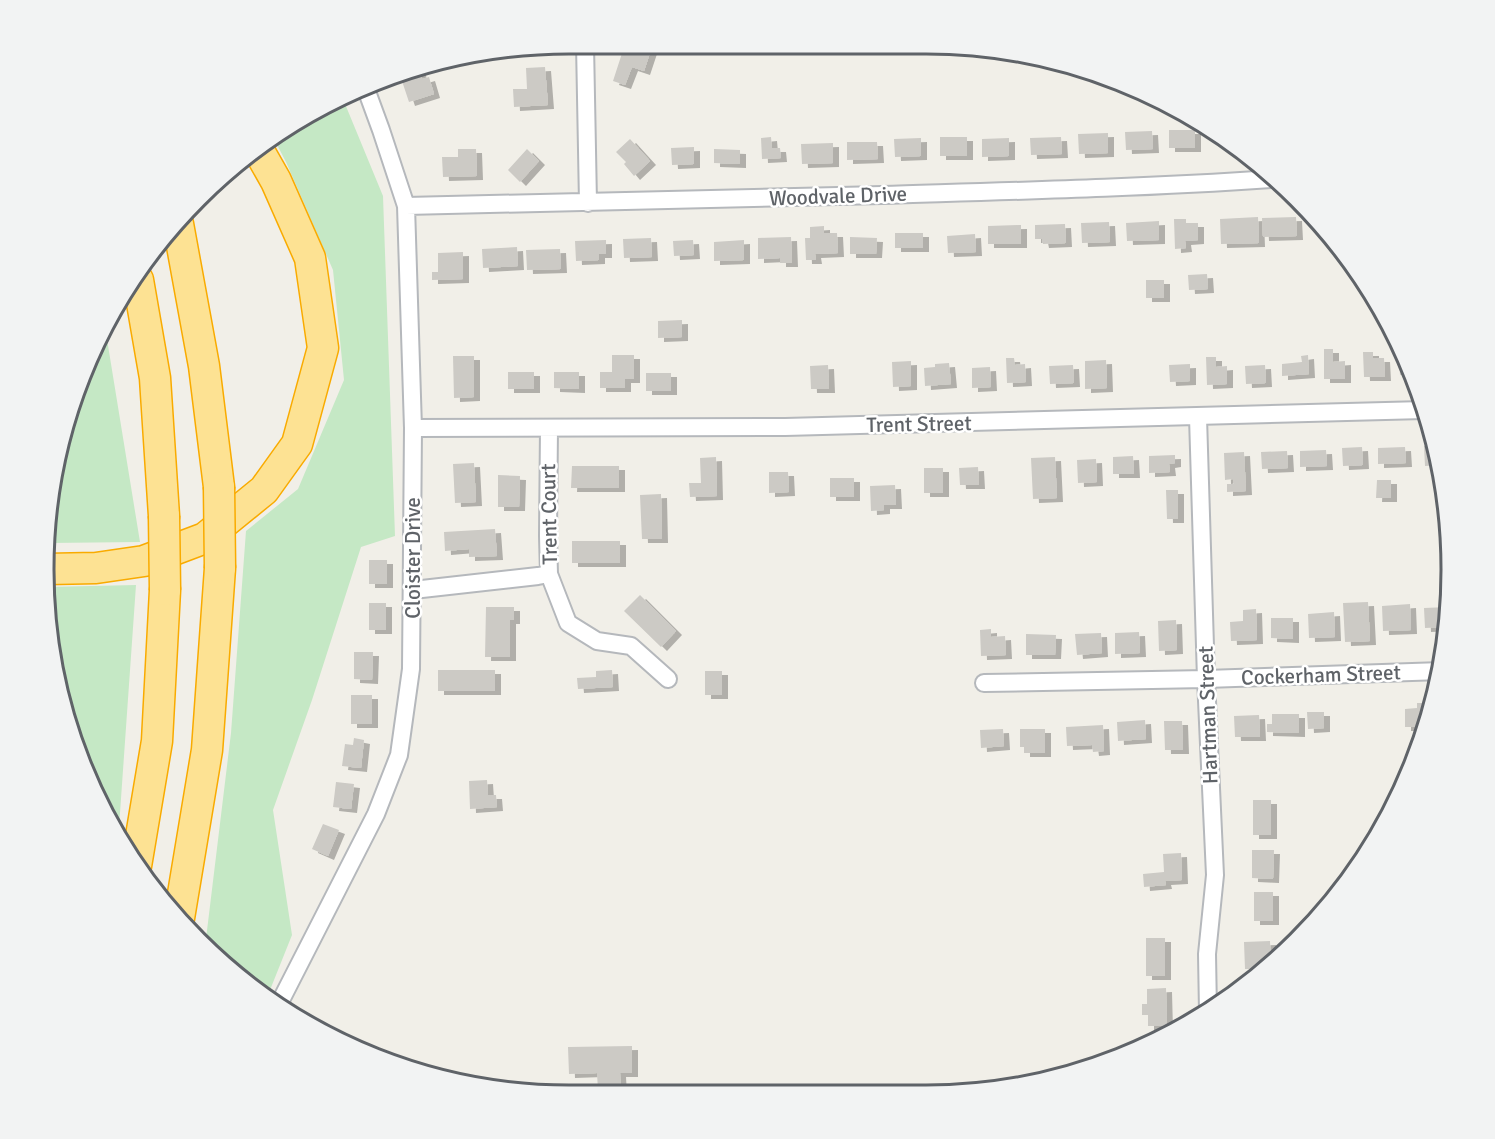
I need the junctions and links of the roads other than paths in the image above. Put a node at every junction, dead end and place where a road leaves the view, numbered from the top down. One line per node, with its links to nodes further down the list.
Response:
1 (585, 54): 5 (street)
2 (368, 95): 6 (street, Cloister Drive)
3 (262, 156): 13 (highway)
4 (1262, 180): 5 (street, Woodvale Drive)
5 (588, 203): 6 (street, Woodvale Drive)
6 (406, 206): 11 (street, Cloister Drive)
7 (180, 233): 21 (highway, bridge)
8 (139, 286): 20 (highway, bridge)
9 (1416, 410): 10 (street, Trent Street)
10 (1198, 417): 12 (street, Trent Street); 18 (street, Hartman Street)
11 (413, 428): 12 (street, Trent Street); 15 (street, Cloister Drive)
12 (549, 428): 14 (street, Trent Court)
13 (54, 569)
14 (544, 575): 15 (street); 17 (street, Trent Court)
15 (413, 590): 22 (street, Cloister Drive)
16 (1431, 670): 18 (street, Cockerham Street)
17 (668, 679)
18 (1206, 679): 19 (street, Cockerham Street); 23 (street, Hartman Street)
19 (984, 683)
20 (138, 852)
21 (181, 907)
22 (282, 997)
23 (1208, 1001)

